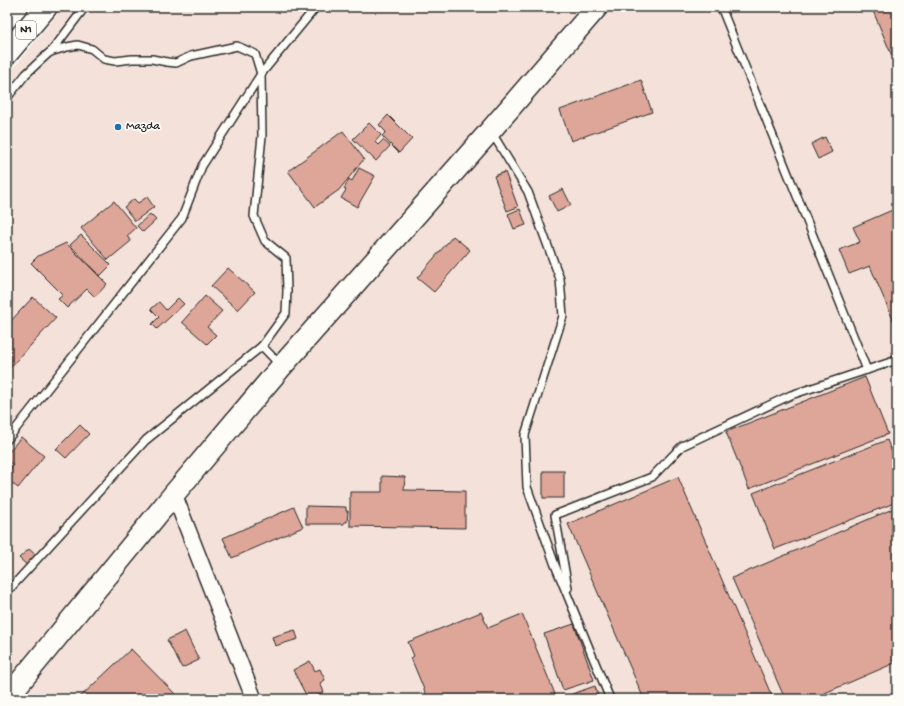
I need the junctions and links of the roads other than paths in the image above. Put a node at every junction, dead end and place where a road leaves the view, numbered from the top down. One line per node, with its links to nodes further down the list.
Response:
1 (46, 7): 7 (highway, N1)
2 (85, 7): 6 (lane)
3 (316, 7): 8 (lane)
4 (598, 7): 10 (street)
5 (721, 7): 14 (lane)
6 (50, 52): 8 (lane); 9 (lane)
7 (7, 53)
8 (260, 74): 11 (lane); 15 (lane)
9 (7, 98)
10 (490, 131): 13 (street); 18 (lane)
11 (262, 346): 13 (lane); 17 (lane)
12 (897, 360): 14 (lane)
13 (281, 366): 16 (street)
14 (867, 370): 18 (lane)
15 (7, 440)
16 (174, 494): 19 (street); 20 (street)
17 (7, 592)
18 (570, 600): 21 (lane)
19 (7, 698)
20 (254, 699)
21 (610, 699)

